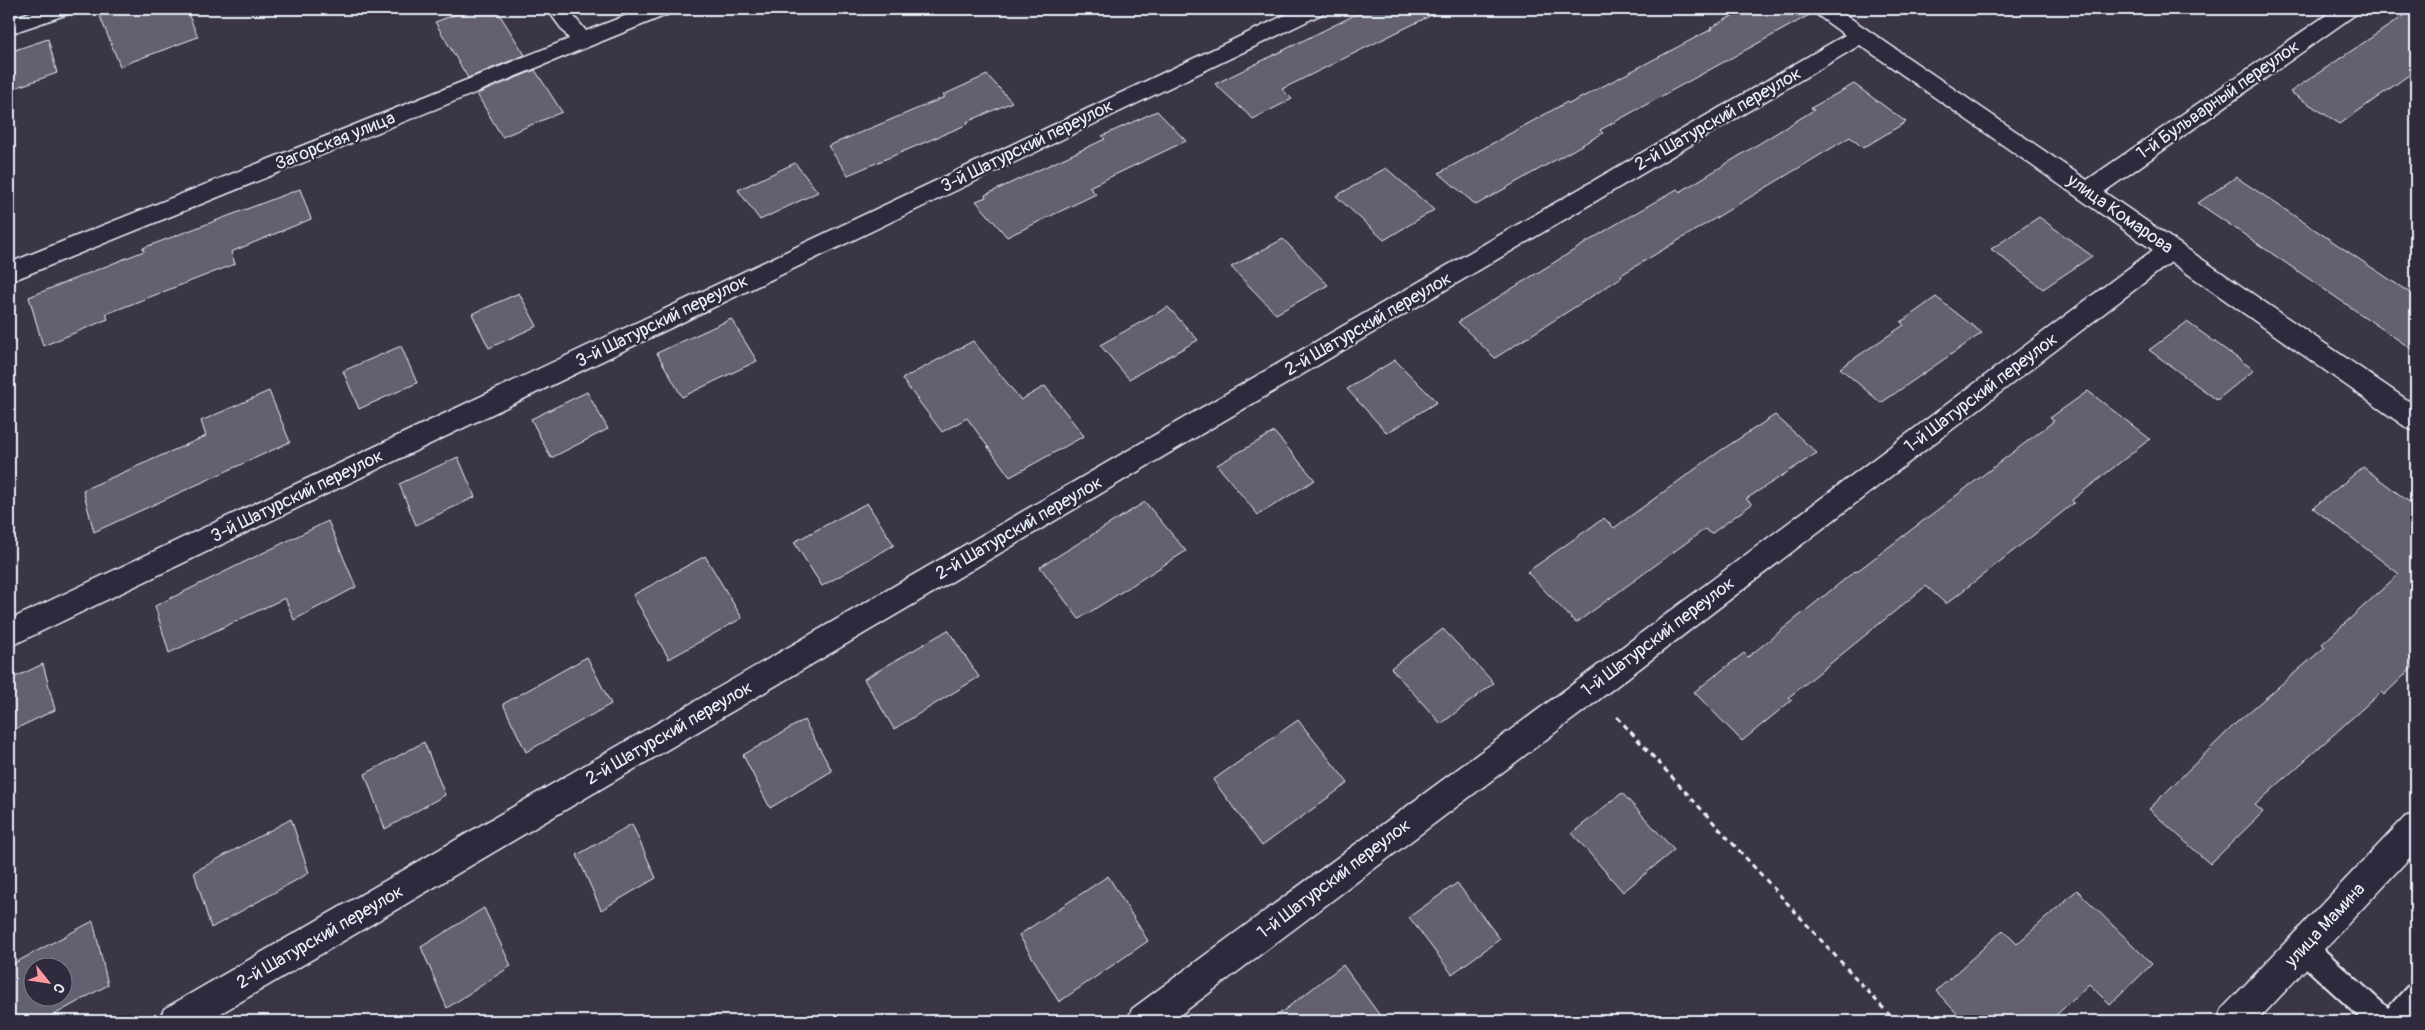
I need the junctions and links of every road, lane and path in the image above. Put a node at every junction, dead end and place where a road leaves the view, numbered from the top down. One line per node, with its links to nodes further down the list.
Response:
1 (61, 9): 7 (street)
2 (556, 9): 9 (street)
3 (662, 9): 9 (street, Загорская улица)
4 (1315, 9): 14 (street, 3-й Шатурский переулок)
5 (1823, 9): 8 (street, улица Комарова)
6 (2349, 9): 10 (street, 1-й Бульварный переулок)
7 (9, 27)
8 (1861, 35): 10 (street, улица Комарова); 19 (street, 2-й Шатурский переулок)
9 (582, 41): 12 (street, Загорская улица)
10 (2087, 192): 11 (street, улица Комарова)
11 (2170, 250): 13 (street, улица Комарова); 15 (street, 1-й Шатурский переулок)
12 (9, 273)
13 (2416, 420)
14 (9, 634)
15 (1591, 688): 20 (street, 1-й Шатурский переулок); 21 (path)
16 (2416, 828): 17 (street, улица Мамина)
17 (2304, 948): 22 (street, улица Мамина); 23 (lane)
18 (2416, 996): 24 (lane)
19 (176, 1021)
20 (1144, 1021)
21 (1895, 1021)
22 (2234, 1021)
23 (2383, 1021)
24 (2393, 1021)

